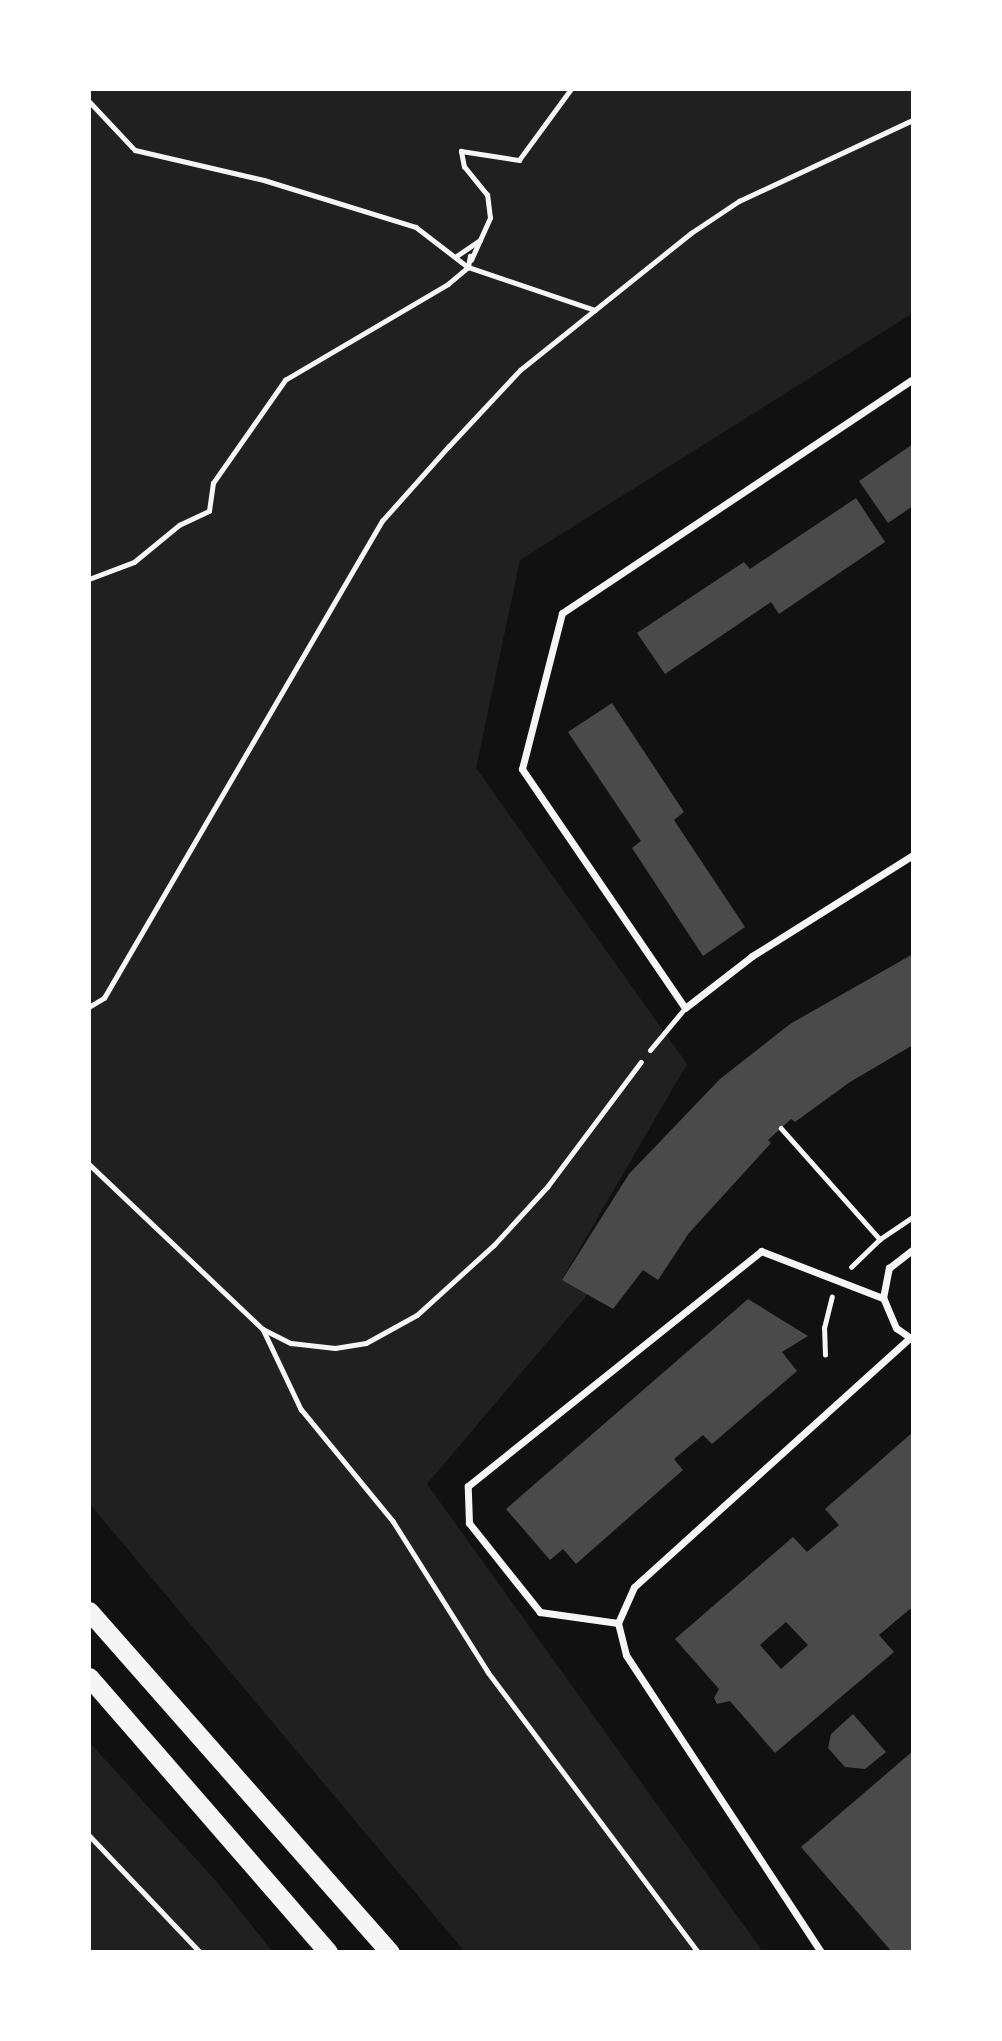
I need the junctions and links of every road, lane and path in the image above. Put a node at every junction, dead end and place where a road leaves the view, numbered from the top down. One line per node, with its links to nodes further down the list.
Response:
1 (571, 89): 4 (path)
2 (89, 101): 6 (path)
3 (913, 120): 8 (path)
4 (481, 240): 6 (path); 7 (path)
5 (470, 256): 7 (path)
6 (456, 257): 7 (path)
7 (468, 267): 8 (path); 10 (path)
8 (595, 310): 12 (path)
9 (913, 379): 13 (street)
10 (89, 579)
11 (913, 855): 13 (street)
12 (89, 1007)
13 (685, 1009): 14 (lane)
14 (650, 1050): 20 (path)
15 (781, 1128): 17 (path)
16 (89, 1164): 20 (path)
17 (880, 1239)
18 (913, 1249): 19 (street)
19 (883, 1298): 21 (street); 23 (street)
20 (264, 1329): 29 (path)
21 (911, 1338): 23 (street)
22 (89, 1611): 28 (highway)
23 (618, 1623): 30 (street)
24 (89, 1677): 27 (highway)
25 (89, 1835): 26 (path)
26 (200, 1952)
27 (328, 1952)
28 (390, 1952)
29 (698, 1952)
30 (821, 1952)

